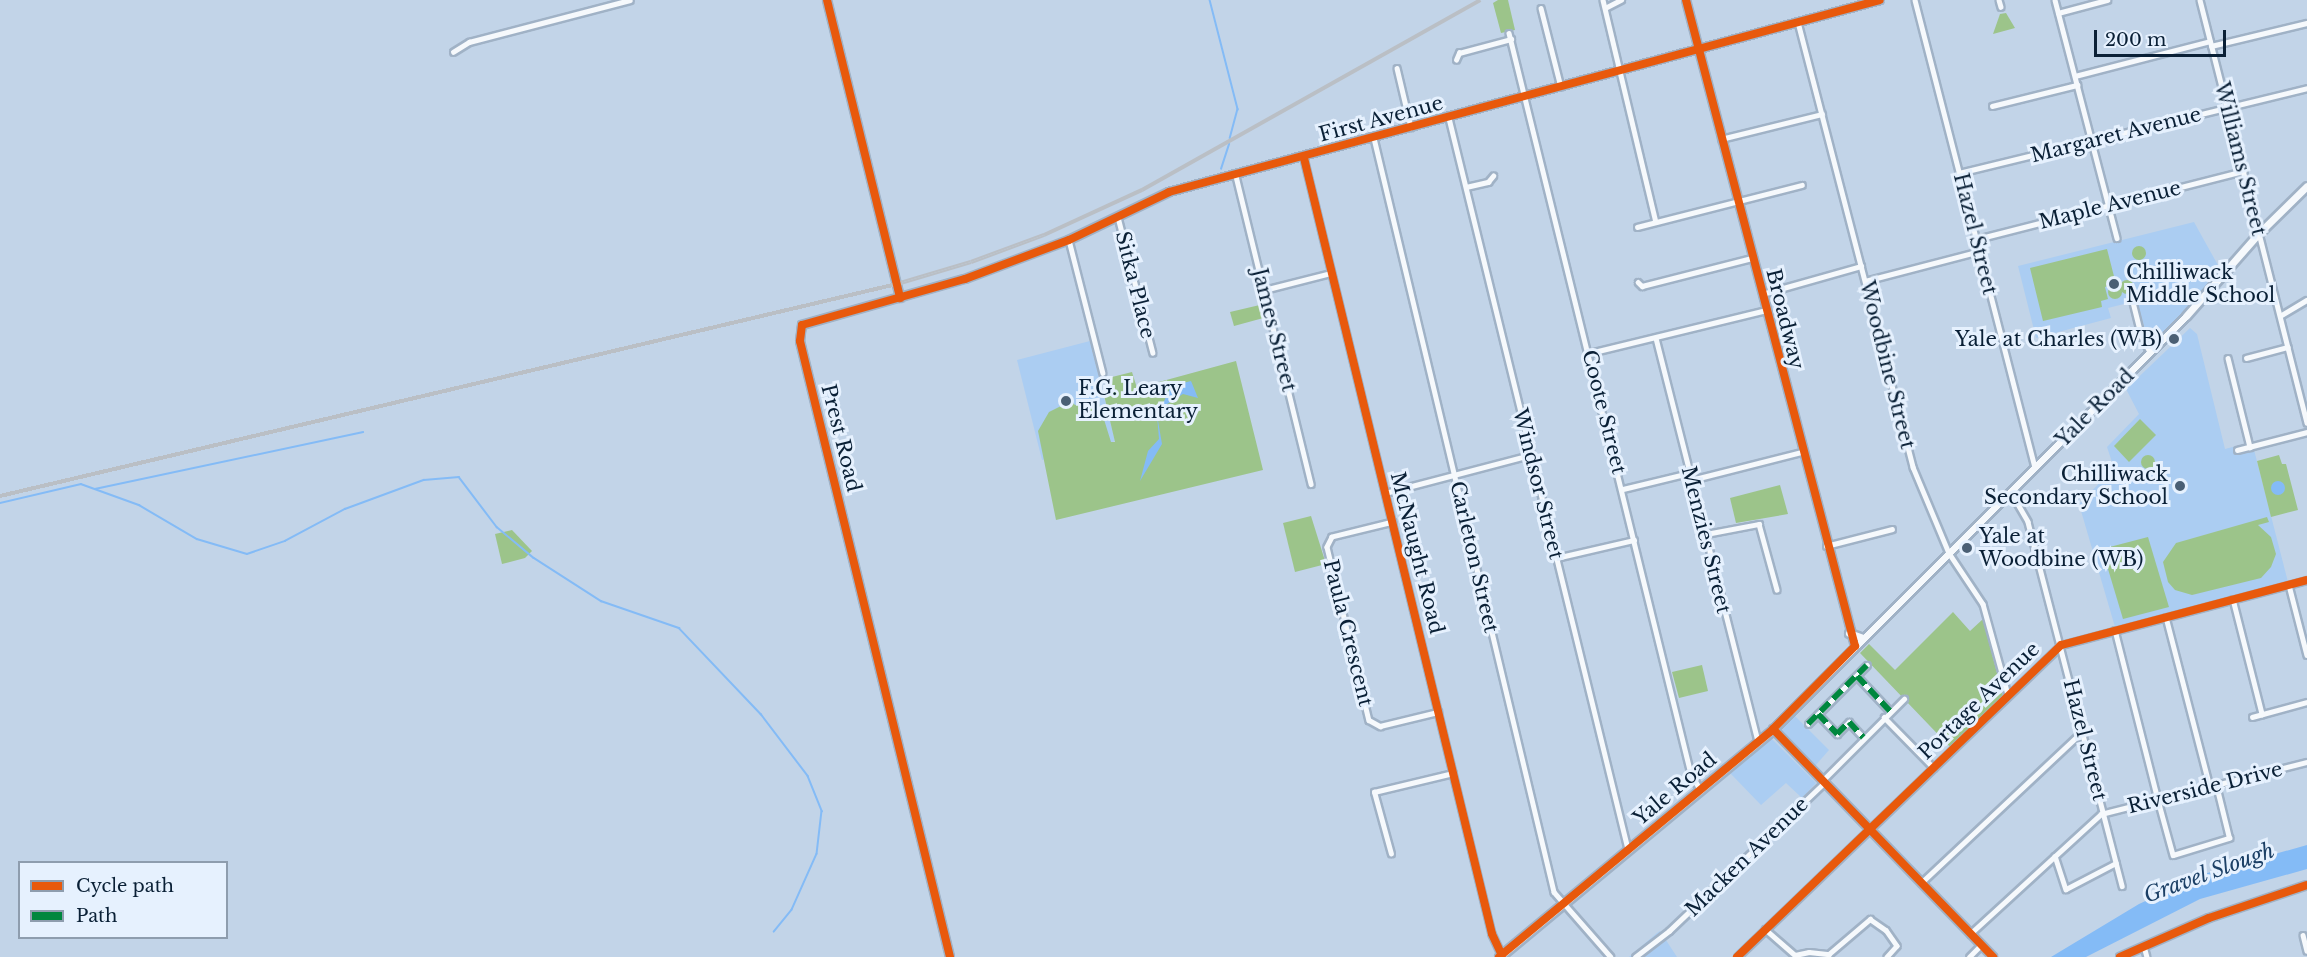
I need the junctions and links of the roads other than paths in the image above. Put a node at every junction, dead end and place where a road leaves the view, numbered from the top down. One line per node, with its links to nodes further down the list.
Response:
1 (630, 0): 22 (street)
2 (827, 0): 64 (street)
3 (1603, 0): 14 (street)
4 (1621, 0): 14 (street)
5 (1686, 0): 21 (street, Broadway)
6 (1880, 0): 16 (street, First Avenue)
7 (1915, 0): 41 (street, Hazel Street)
8 (1999, 0): 12 (street)
9 (2055, 0): 15 (street)
10 (2107, 0): 15 (street)
11 (2200, 0): 20 (street, Williams Street)
12 (2001, 7)
13 (1541, 8): 28 (street)
14 (1605, 8): 25 (street)
15 (2058, 12): 26 (street)
16 (1798, 22): 21 (street, First Avenue); 33 (street, Woodbine Street)
17 (2307, 23): 20 (street)
18 (1509, 33): 19 (street, Coote Street)
19 (1511, 39): 23 (street); 30 (street, Coote Street)
20 (2211, 44): 26 (street); 32 (street, Williams Street)
21 (1699, 50): 25 (street, First Avenue); 37 (street, Broadway)
22 (453, 52)
23 (1456, 60)
24 (1396, 68): 35 (street)
25 (1619, 71): 28 (street, First Avenue); 50 (street)
26 (2075, 76): 27 (street)
27 (2077, 85): 31 (street); 38 (street)
28 (1561, 87): 30 (street, First Avenue)
29 (2307, 88): 32 (street, Margaret Avenue)
30 (1525, 97): 34 (street, First Avenue); 73 (street, Coote Street)
31 (1992, 106)
32 (2227, 107): 38 (street, Margaret Avenue); 40 (street, Williams Street)
33 (1822, 114): 37 (street); 58 (street, Woodbine Street)
34 (1449, 118): 35 (street, First Avenue); 46 (street, Windsor Street)
35 (1411, 127): 36 (street, First Avenue)
36 (1374, 138): 39 (street, First Avenue); 85 (street, Carleton Street)
37 (1721, 139): 47 (street, Broadway)
38 (2091, 141): 41 (street, Margaret Avenue); 48 (street)
39 (1304, 158): 42 (street, First Avenue); 59 (street, McNaught Road)
40 (2243, 171): 48 (street, Maple Avenue); 52 (street, Williams Street)
41 (1959, 173): 54 (street, Hazel Street)
42 (1236, 176): 49 (street, First Avenue); 62 (street, James Street)
43 (1493, 176): 46 (street)
44 (1802, 185): 47 (street)
45 (2307, 186): 52 (main road, Yale Road)
46 (1466, 188): 82 (street, Windsor Street)
47 (1737, 202): 50 (street); 57 (street, Broadway)
48 (2109, 205): 53 (street); 54 (street, Maple Avenue)
49 (1118, 217): 55 (street, First Avenue); 72 (street, Sitka Place)
50 (1656, 222): 51 (street)
51 (1636, 227)
52 (2259, 233): 68 (street, Williams Street); 71 (main road, Yale Road)
53 (2117, 238)
54 (1977, 239): 56 (street, Hazel Street)
55 (1069, 240): 64 (street, First Avenue); 76 (street)
56 (1980, 251): 60 (street); 83 (street, Hazel Street)
57 (1752, 258): 61 (street); 63 (street, Broadway)
58 (1861, 266): 60 (street, Woodbine Street); 63 (street)
59 (1331, 273): 62 (street); 90 (street, McNaught Road)
60 (1865, 281): 96 (street, Woodbine Street)
61 (1638, 282)
62 (1264, 290): 87 (street, James Street)
63 (1762, 294): 67 (street, Broadway)
64 (900, 298): 151 (street, Prest Road)
65 (2132, 298): 71 (street)
66 (2307, 300): 68 (street)
67 (1766, 309): 69 (street); 81 (street, Broadway)
68 (2280, 316): 70 (street, Williams Street)
69 (1656, 338): 73 (street); 84 (street, Menzies Street)
70 (2288, 347): 75 (street); 77 (street, Williams Street)
71 (2151, 352): 83 (main road, Yale Road)
72 (1153, 353)
73 (1590, 353): 88 (street, Coote Street)
74 (2228, 358): 79 (street)
75 (2246, 358)
76 (1103, 373)
77 (2307, 423)
78 (2307, 432): 79 (street)
79 (2250, 447): 80 (street)
80 (2236, 450)
81 (1802, 452): 86 (street); 95 (street, Broadway)
82 (1530, 455): 85 (street); 97 (street, Windsor Street)
83 (2035, 468): 89 (main road, Yale Road)
84 (1689, 473): 86 (street, Menzies Street); 88 (street)
85 (1455, 476): 90 (street); 142 (street, Carleton Street)
86 (1691, 480): 93 (street, Menzies Street)
87 (1311, 484)
88 (1623, 489): 94 (street, Coote Street)
89 (2011, 492): 96 (main road, Yale Road); 106 (street, Hazel Street)
90 (1385, 493): 91 (street, McNaught Road)
91 (1393, 522): 115 (street, McNaught Road); 115 (street, Paula Crescent)
92 (1892, 529): 95 (street)
93 (1706, 534): 100 (street); 124 (street, Menzies Street)
94 (1634, 540): 97 (street); 131 (street, Coote Street)
95 (1826, 546): 104 (street, Broadway)
96 (1949, 554): 105 (main road, Yale Road); 111 (street, Woodbine Street)
97 (1556, 558): 135 (street, Windsor Street)
98 (2307, 580): 99 (street, Portage Avenue)
99 (2289, 585): 101 (street, Portage Avenue); 108 (street)
100 (1777, 590)
101 (2233, 599): 102 (street, Portage Avenue); 117 (street)
102 (2166, 617): 103 (street, Portage Avenue); 130 (street)
103 (2115, 630): 106 (street, Portage Avenue); 132 (street)
104 (1849, 633): 105 (main road); 107 (street, Broadway)
105 (1863, 638): 107 (main road, Yale Road)
106 (2061, 645): 111 (street, Portage Avenue); 122 (street, Hazel Street)
107 (1855, 646): 121 (main road, Yale Road)
108 (2307, 655)
109 (1867, 665): 110 (street)
110 (1857, 676): 114 (street); 116 (street)
111 (2008, 695): 126 (street, Portage Avenue)
112 (1904, 699): 114 (street, Macken Avenue)
113 (2307, 702): 117 (street)
114 (1890, 711): 118 (street, Macken Avenue)
115 (1438, 712): 127 (street, McNaught Road)
116 (1818, 714): 120 (street); 123 (street)
117 (2262, 714): 119 (street)
118 (1884, 717): 123 (street, Macken Avenue); 126 (street)
119 (2252, 717)
120 (1808, 724)
121 (1773, 729): 124 (main road, Yale Road); 128 (street)
122 (2083, 731): 133 (street, Hazel Street); 139 (street)
123 (1863, 737): 128 (street, Macken Avenue)
124 (1758, 741): 131 (main road, Yale Road)
125 (2307, 762): 129 (street, Riverside Drive)
126 (1934, 768): 134 (street, Portage Avenue)
127 (1454, 773): 136 (street); 150 (street, McNaught Road)
128 (1823, 782): 134 (street); 153 (street, Macken Avenue)
129 (2216, 785): 130 (street, Riverside Drive); 132 (street)
130 (2210, 787): 132 (street, Riverside Drive)
131 (1700, 789): 135 (main road, Yale Road)
132 (2158, 800): 133 (street, Riverside Drive)
133 (2104, 813): 137 (street, Riverside Drive); 138 (street, Hazel Street)
134 (1870, 831): 139 (street); 143 (street, Portage Avenue)
135 (1628, 849): 142 (main road, Yale Road)
136 (1391, 854)
137 (2055, 856): 138 (street); 144 (street, Riverside Drive)
138 (2116, 862): 141 (street, Hazel Street)
139 (1921, 883): 144 (street)
140 (2307, 885): 147 (street)
141 (2122, 886)
142 (1564, 903): 150 (main road, Yale Road); 152 (street, Carleton Street)
143 (1766, 928): 148 (street, Portage Avenue); 156 (street)
144 (1970, 934): 146 (street)
145 (2303, 934): 149 (street)
146 (1981, 945): 157 (street); 158 (street)
147 (2144, 946): 159 (street); 160 (street)
148 (1743, 950): 154 (street, Portage Avenue); 155 (street)
149 (2307, 951)
150 (1501, 956)
151 (950, 957)
152 (1611, 957)
153 (1635, 957)
154 (1737, 957)
155 (1749, 957)
156 (1887, 957)
157 (1969, 957)
158 (1993, 957)
159 (2120, 957)
160 (2147, 957)

